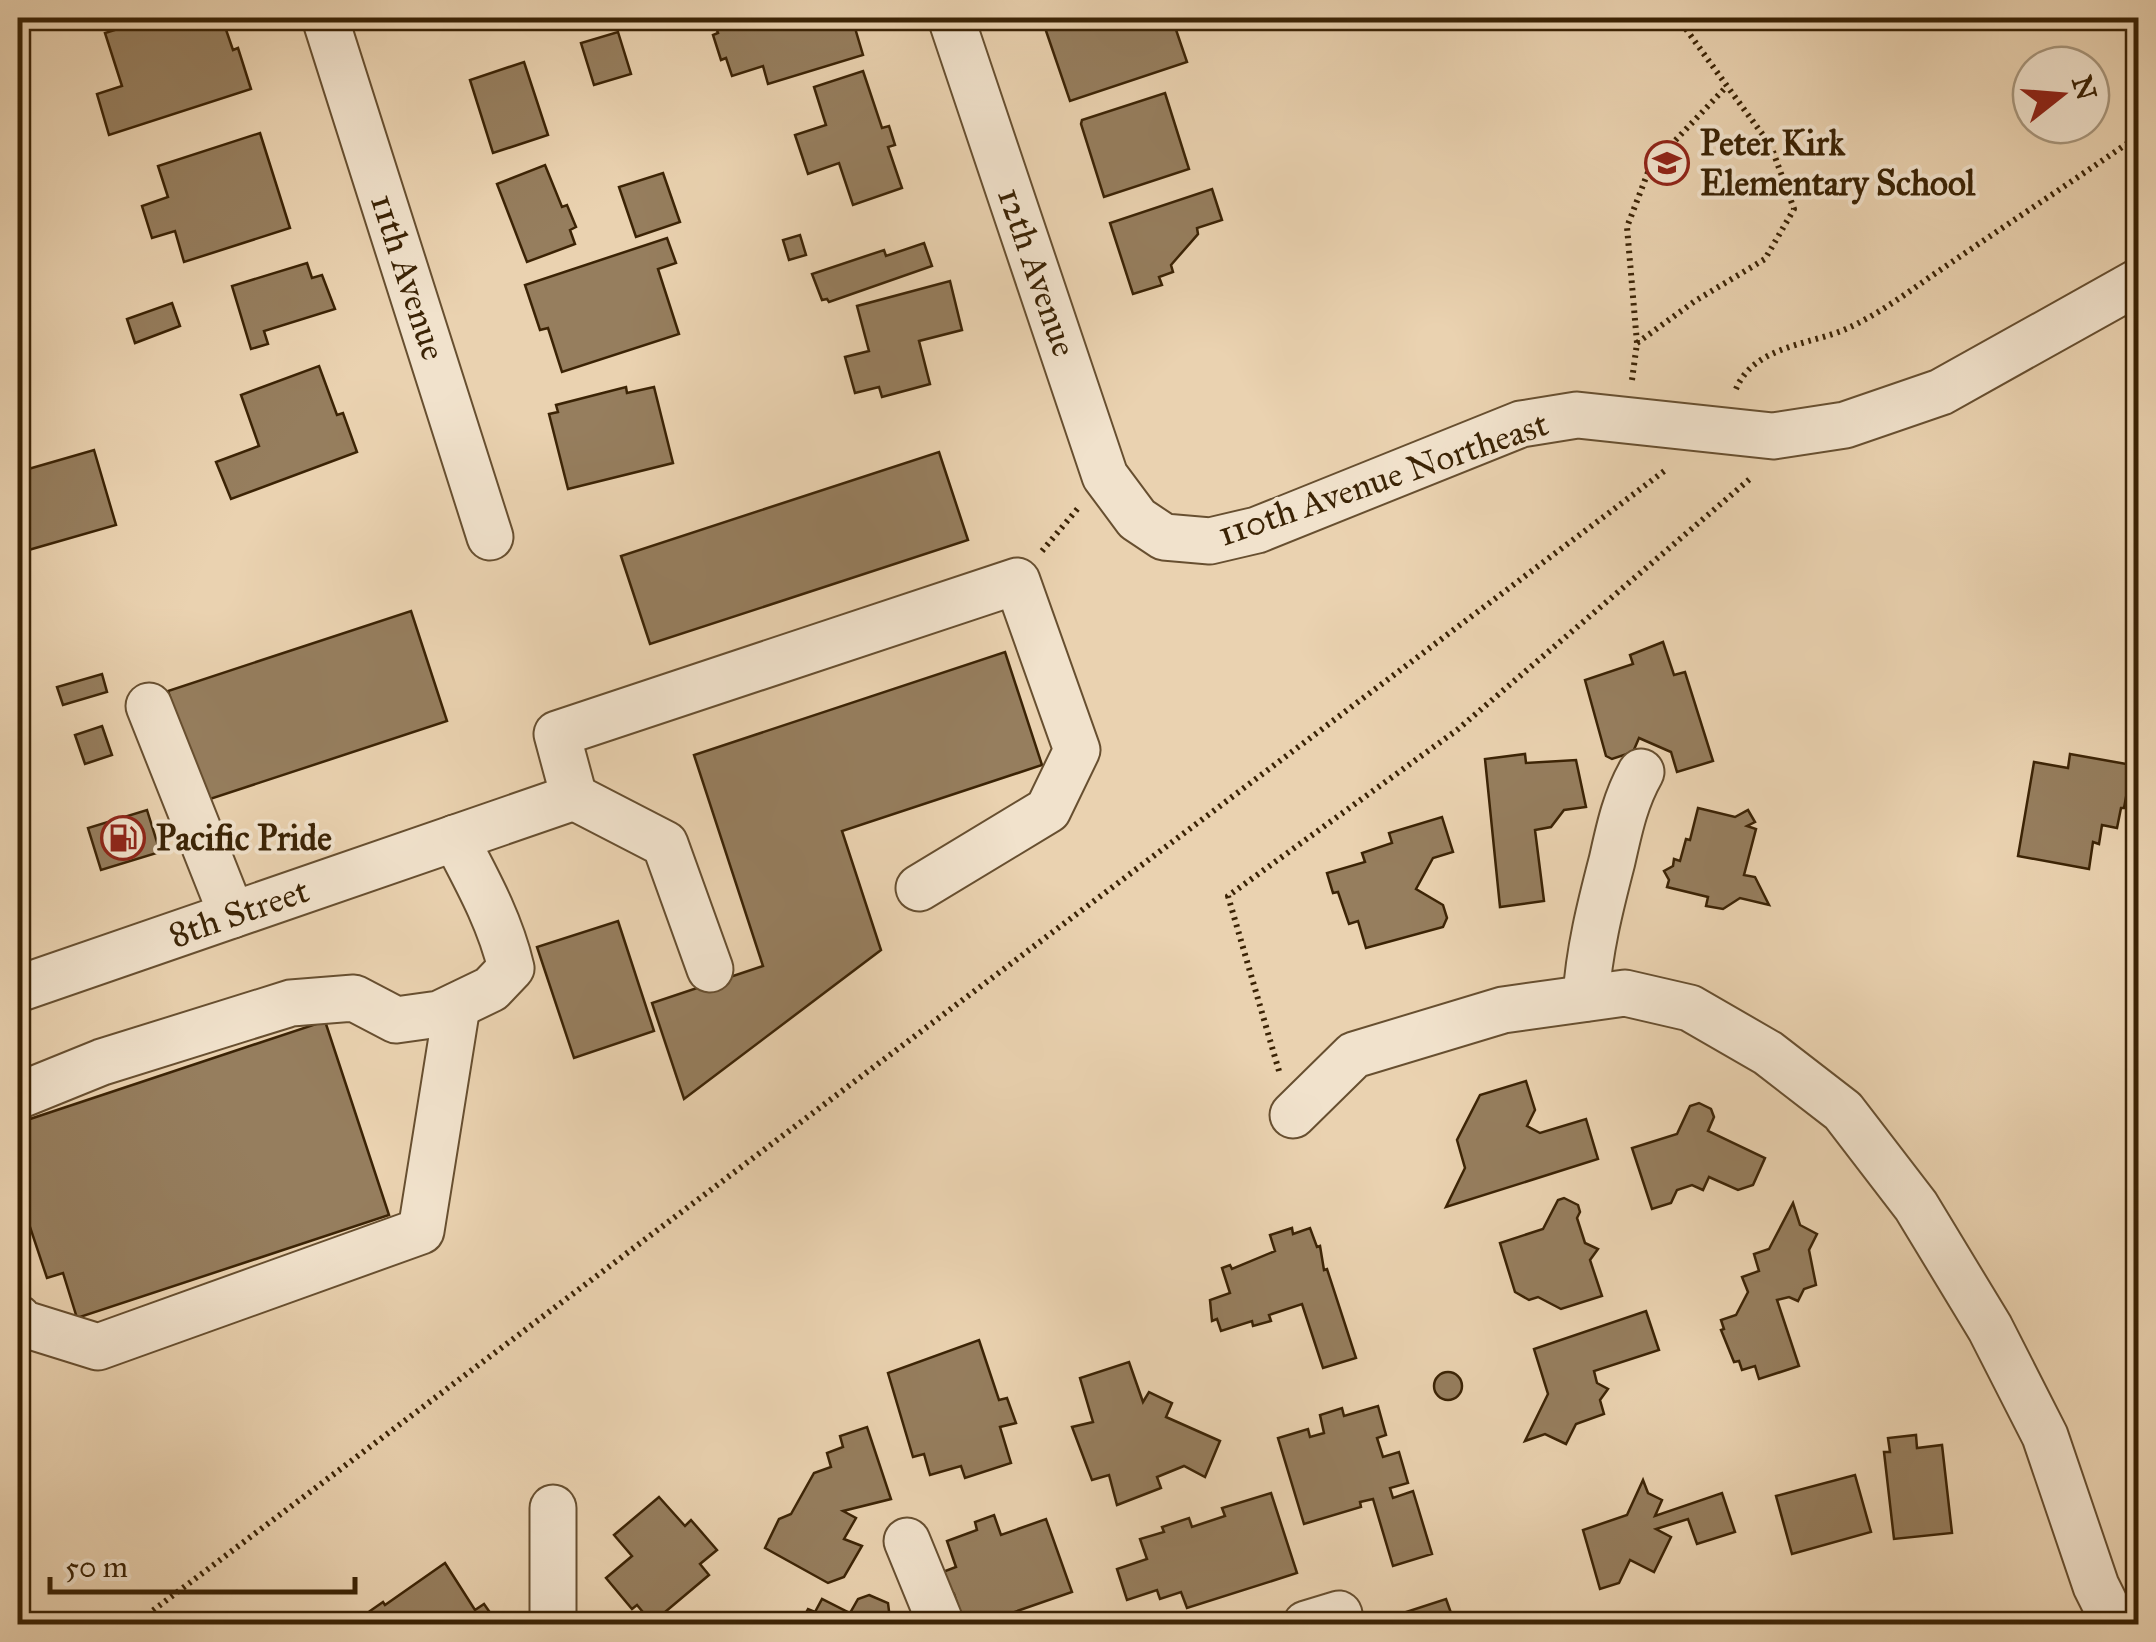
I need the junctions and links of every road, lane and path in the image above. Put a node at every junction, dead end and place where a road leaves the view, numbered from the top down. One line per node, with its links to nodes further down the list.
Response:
1 (325, 18): 14 (street, 11th Avenue)
2 (951, 18): 12 (street, 12th Avenue)
3 (1678, 18): 4 (path)
4 (1727, 86): 7 (path); 7 (path)
5 (2138, 136): 8 (path)
6 (2138, 282): 9 (street, 110th Avenue Northeast)
7 (1638, 343): 9 (path)
8 (1731, 400)
9 (1628, 420): 13 (street, 110th Avenue Northeast)
10 (1676, 462): 32 (path)
11 (1755, 474): 27 (path)
12 (1105, 476): 13 (street, 12th Avenue); 15 (path)
13 (1137, 519)
14 (490, 537)
15 (1017, 581): 18 (street); 20 (street)
16 (149, 706): 21 (street)
17 (1640, 772): 24 (street)
18 (574, 797): 19 (street, 8th Street); 22 (street)
19 (455, 838): 21 (street, 8th Street); 25 (street)
20 (918, 888)
21 (232, 915): 23 (street, 8th Street)
22 (710, 969)
23 (18, 989)
24 (1586, 998): 27 (street); 31 (street)
25 (456, 1006): 26 (street); 28 (street)
26 (18, 1096)
27 (1293, 1115)
28 (18, 1318)
29 (553, 1508): 33 (street)
30 (907, 1542): 34 (street)
31 (2120, 1621)
32 (136, 1624)
33 (553, 1624)
34 (941, 1624)

